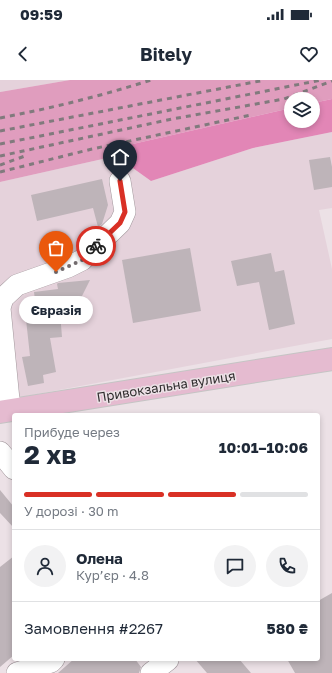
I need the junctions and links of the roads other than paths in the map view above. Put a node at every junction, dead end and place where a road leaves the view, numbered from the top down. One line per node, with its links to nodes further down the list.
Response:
1 (120, 181): 3 (street)
2 (332, 359): 3 (main road, Привокзальна вулиця)
3 (5, 411)
4 (0, 452): 5 (street)
5 (12, 467)
6 (52, 661): 8 (street)
7 (171, 664): 9 (street)
8 (17, 673)
9 (151, 673)

